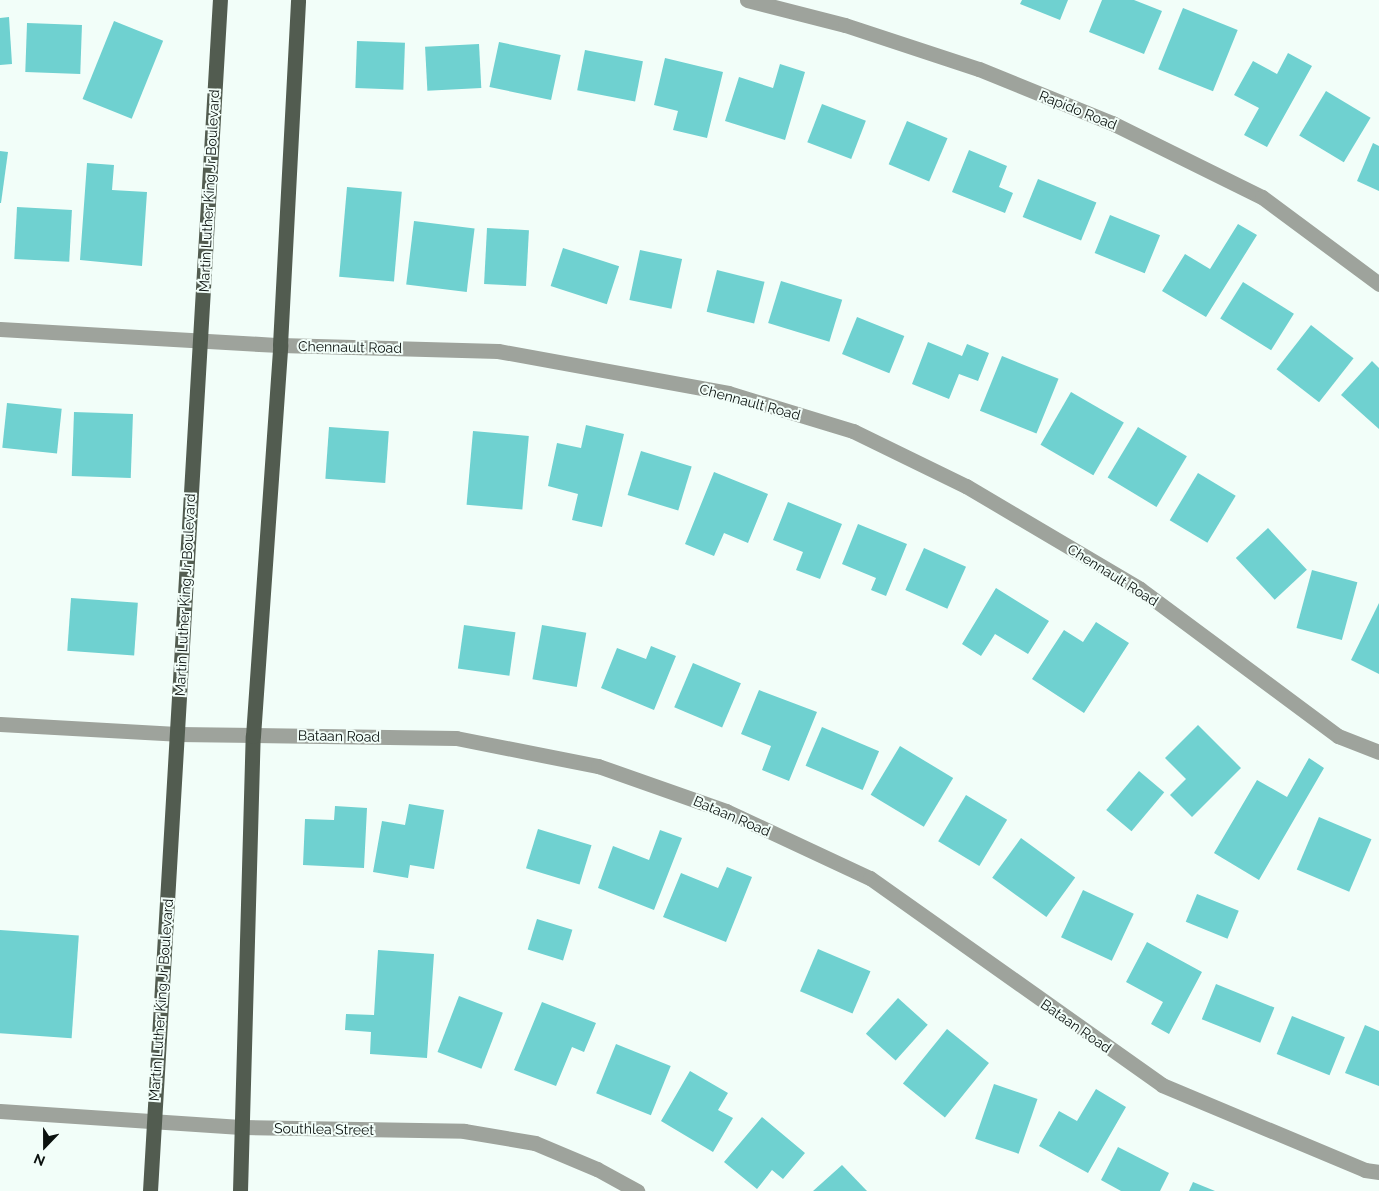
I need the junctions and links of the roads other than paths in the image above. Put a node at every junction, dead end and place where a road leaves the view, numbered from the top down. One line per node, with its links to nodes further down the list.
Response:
1 (220, 0): 6 (main road, Martin Luther King Jr Boulevard)
2 (298, 0): 7 (main road)
3 (747, 0): 4 (street, Rapido Road)
4 (1379, 284)
5 (0, 329): 6 (street, Chennault Road)
6 (200, 339): 7 (street, Chennault Road); 9 (main road, Martin Luther King Jr Boulevard)
7 (280, 345): 10 (main road); 11 (street, Chennault Road)
8 (0, 724): 9 (street, Bataan Road)
9 (177, 734): 10 (street, Bataan Road); 13 (main road, Martin Luther King Jr Boulevard)
10 (253, 736): 14 (main road); 15 (street, Bataan Road)
11 (1379, 752)
12 (0, 1112): 13 (street, Southlea Street)
13 (153, 1120): 14 (street, Southlea Street); 16 (main road, Martin Luther King Jr Boulevard)
14 (244, 1127): 17 (main road); 18 (street, Southlea Street)
15 (1379, 1172)
16 (150, 1191)
17 (240, 1191)
18 (637, 1191)

